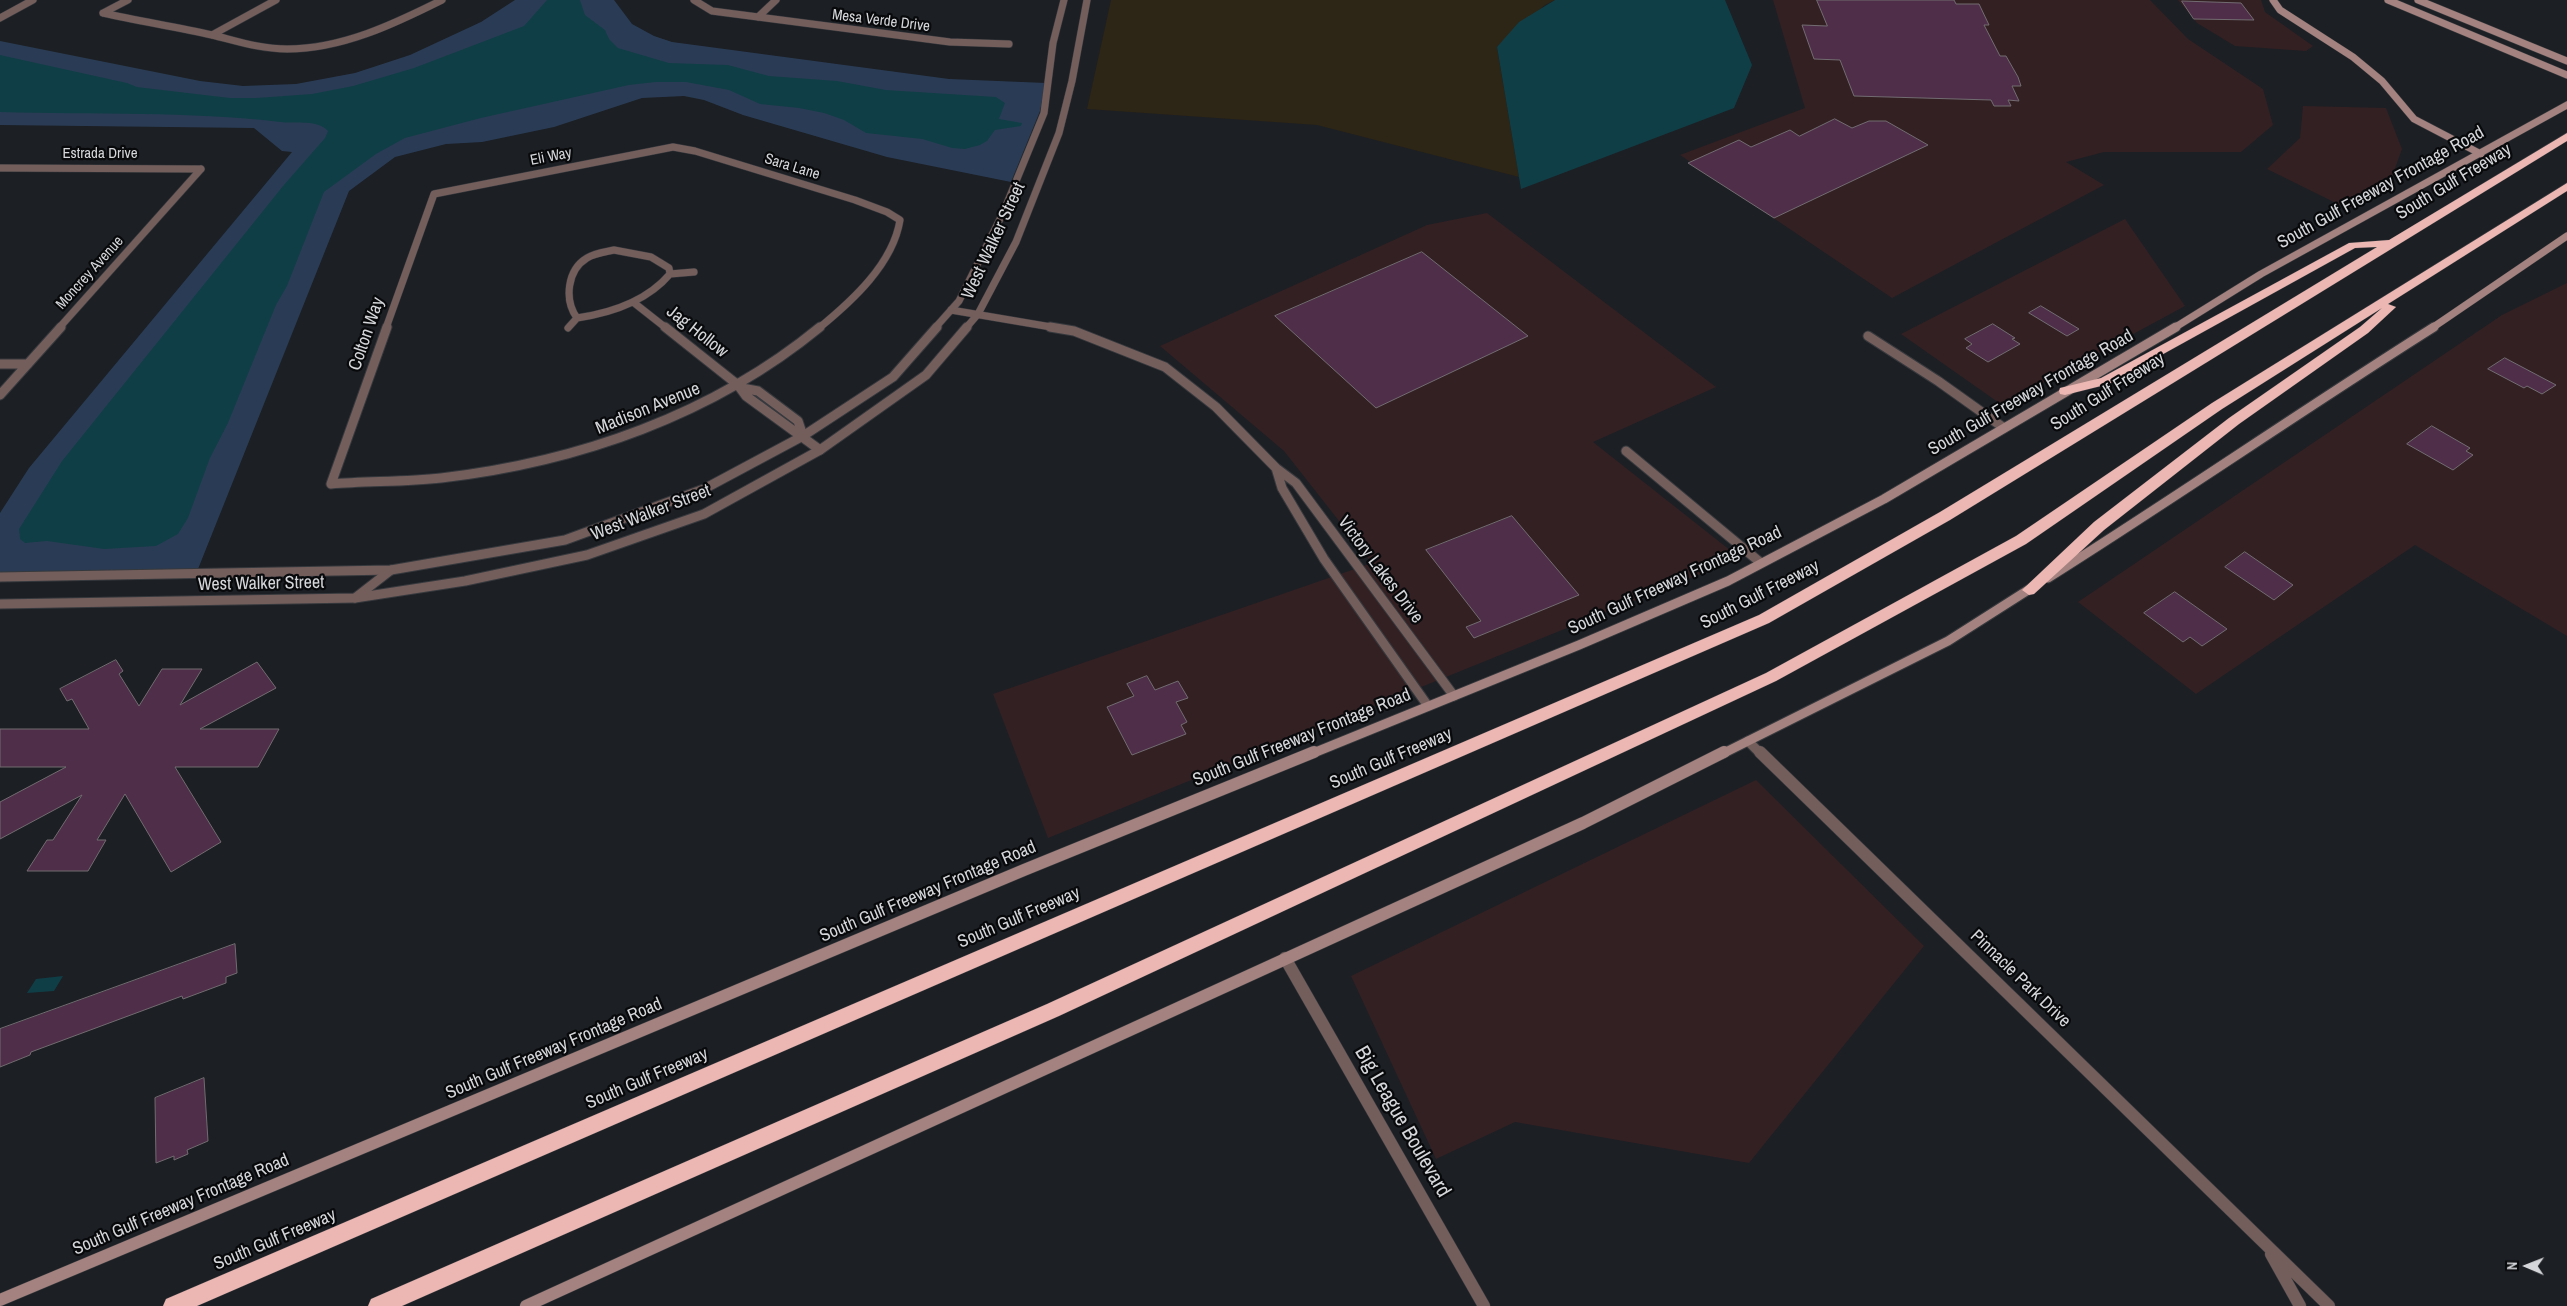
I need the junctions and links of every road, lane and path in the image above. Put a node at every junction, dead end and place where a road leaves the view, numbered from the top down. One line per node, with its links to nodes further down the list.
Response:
1 (33, 0): 13 (street)
2 (128, 0): 14 (street)
3 (276, 0): 14 (street)
4 (442, 0): 14 (street)
5 (694, 0): 12 (street, Mesa Verde Drive)
6 (776, 0): 12 (street)
7 (1064, 0): 33 (street, West Walker Street)
8 (1087, 0): 34 (street, West Walker Street)
9 (2273, 0): 21 (main road)
10 (2388, 0): 17 (main road)
11 (2418, 0): 16 (main road)
12 (758, 17): 15 (street, Mesa Verde Drive)
13 (0, 18)
14 (212, 35)
15 (1009, 44)
16 (2567, 61)
17 (2567, 75)
18 (2567, 105): 21 (main road, South Gulf Freeway Frontage Road)
19 (2567, 136): 28 (highway, South Gulf Freeway)
20 (673, 147): 25 (street, Eli Way); 26 (street, Sara Lane)
21 (2481, 154): 41 (main road, South Gulf Freeway Frontage Road)
22 (0, 168): 23 (street, Estrada Drive)
23 (201, 169): 39 (street, Moncrey Avenue)
24 (2567, 186): 31 (highway)
25 (434, 194): 48 (street, Colton Way)
26 (900, 220): 40 (street, Madison Avenue)
27 (2567, 236): 52 (main road)
28 (2391, 243): 41 (highway); 61 (highway, South Gulf Freeway)
29 (694, 272): 30 (street)
30 (670, 274): 32 (street, Jag Hollow); 35 (street)
31 (2422, 279): 52 (highway); 62 (highway)
32 (633, 302): 35 (street, Jag Hollow); 40 (street, Jag Hollow)
33 (951, 310): 34 (street, Victory Lakes Drive); 44 (street, West Walker Street)
34 (978, 314): 45 (street, West Walker Street); 47 (street, Victory Lakes Drive)
35 (577, 318): 36 (street)
36 (568, 328)
37 (1868, 336): 43 (street)
38 (0, 364): 39 (street)
39 (28, 364): 42 (street, Moncrey Avenue)
40 (740, 387): 44 (street, Jag Hollow); 48 (street, Madison Avenue)
41 (2065, 392): 43 (main road, South Gulf Freeway Frontage Road)
42 (0, 395)
43 (2004, 428): 49 (main road, South Gulf Freeway Frontage Road)
44 (803, 436): 45 (street, Jag Hollow); 50 (street, West Walker Street)
45 (820, 450): 53 (street, West Walker Street)
46 (1626, 451): 49 (street)
47 (1276, 468): 55 (street, Victory Lakes Drive); 56 (street, Victory Lakes Drive)
48 (331, 484)
49 (1761, 563): 55 (main road, South Gulf Freeway Frontage Road)
50 (391, 570): 51 (street, West Walker Street); 53 (street)
51 (0, 578)
52 (2029, 590): 57 (main road)
53 (355, 598): 54 (street, West Walker Street)
54 (0, 604)
55 (1454, 696): 56 (main road, South Gulf Freeway Frontage Road)
56 (1428, 706): 60 (main road, South Gulf Freeway Frontage Road)
57 (1748, 740): 58 (main road); 59 (street, Pinnacle Park Drive)
58 (1285, 958): 63 (main road); 64 (street, Big League Boulevard)
59 (2266, 1244): 65 (street, Pinnacle Park Drive); 66 (street, Pinnacle Park Drive)
60 (0, 1300)
61 (173, 1306)
62 (378, 1306)
63 (526, 1306)
64 (1484, 1306)
65 (2300, 1306)
66 (2329, 1306)

